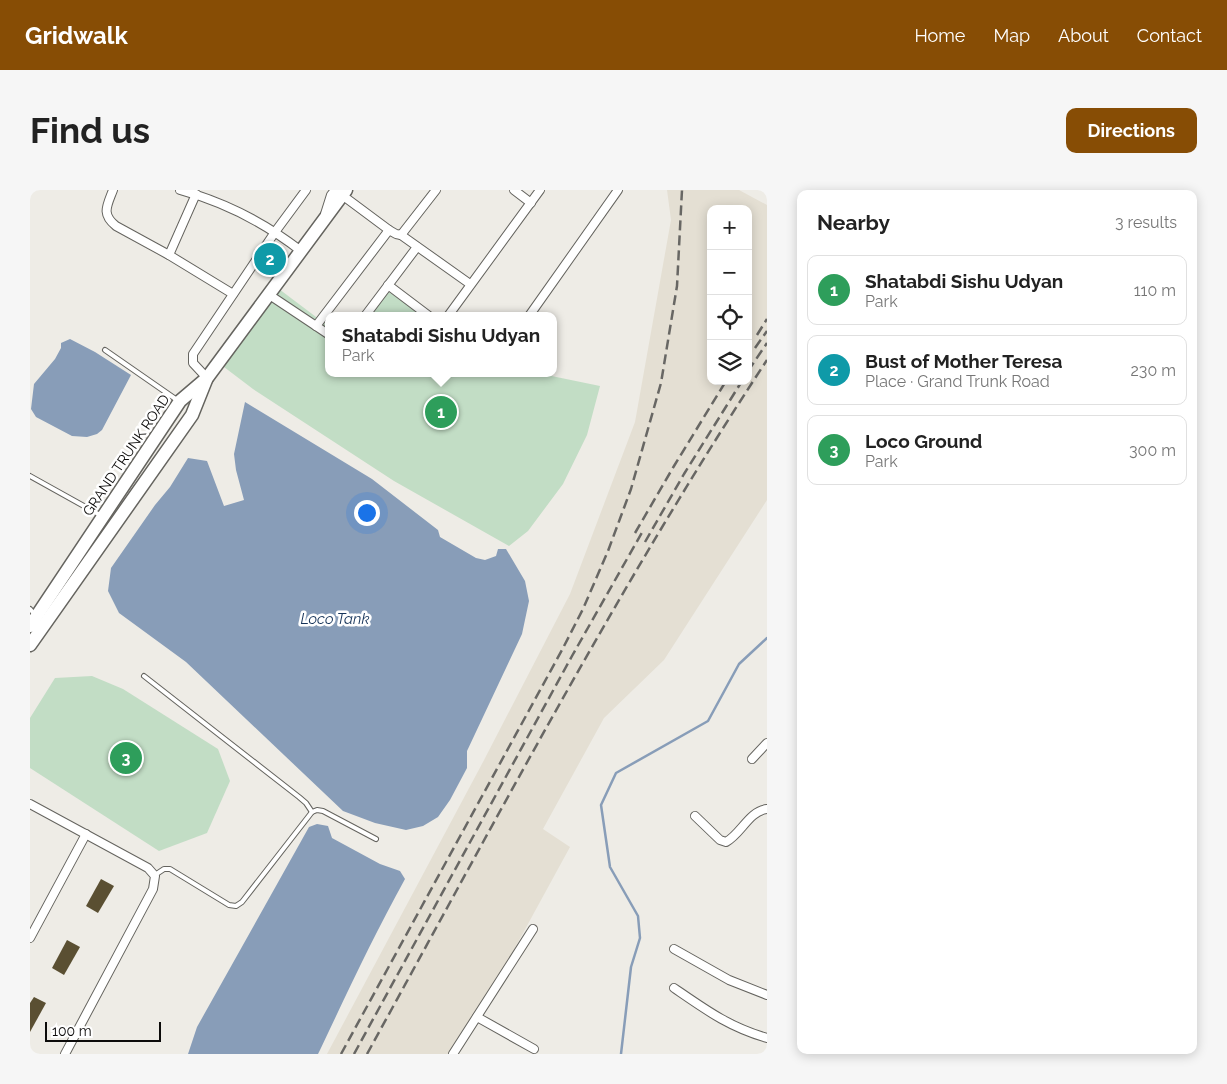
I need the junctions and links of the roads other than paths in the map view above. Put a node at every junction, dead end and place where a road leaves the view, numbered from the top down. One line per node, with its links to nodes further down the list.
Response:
1 (113, 190): 16 (street)
2 (180, 190): 9 (street)
3 (306, 190): 12 (street)
4 (436, 190): 13 (street)
5 (514, 190): 10 (street)
6 (540, 190): 10 (street)
7 (618, 190): 25 (street)
8 (341, 192): 11 (street); 15 (main road, GRAND TRUNK ROAD)
9 (200, 194): 12 (street); 16 (street)
10 (531, 203): 17 (street)
11 (389, 230): 13 (street); 21 (street)
12 (275, 232): 15 (street); 19 (street)
13 (401, 235): 14 (street)
14 (417, 247): 17 (street); 18 (street)
15 (301, 251): 20 (main road, GRAND TRUNK ROAD)
16 (169, 255): 19 (street)
17 (470, 284): 24 (street)
18 (388, 285): 22 (street); 23 (street)
19 (233, 294): 30 (street)
20 (268, 294): 27 (street); 30 (main road, GRAND TRUNK ROAD)
21 (327, 312)
22 (368, 312)
23 (424, 312)
24 (451, 312)
25 (532, 312)
26 (325, 314): 27 (street)
27 (316, 326): 28 (street)
28 (325, 332)
29 (105, 350): 31 (lane)
30 (206, 378): 31 (main road, GRAND TRUNK ROAD); 35 (main road)
31 (180, 402): 33 (main road, GRAND TRUNK ROAD)
32 (30, 476): 33 (lane)
33 (102, 516): 34 (main road, GRAND TRUNK ROAD)
34 (32, 617)
35 (30, 645)
36 (144, 676): 41 (lane)
37 (767, 742): 38 (street)
38 (752, 759)
39 (33, 805): 42 (street); 44 (street)
40 (767, 809): 43 (street)
41 (312, 812): 45 (lane); 46 (lane)
42 (30, 815)
43 (694, 816)
44 (86, 834): 46 (street); 48 (street)
45 (376, 839)
46 (155, 876): 55 (street)
47 (533, 928): 52 (street)
48 (30, 938)
49 (674, 949): 51 (street)
50 (674, 988): 53 (street)
51 (767, 995)
52 (477, 1017): 54 (street); 56 (street)
53 (767, 1038)
54 (534, 1049)
55 (65, 1054)
56 (453, 1054)

